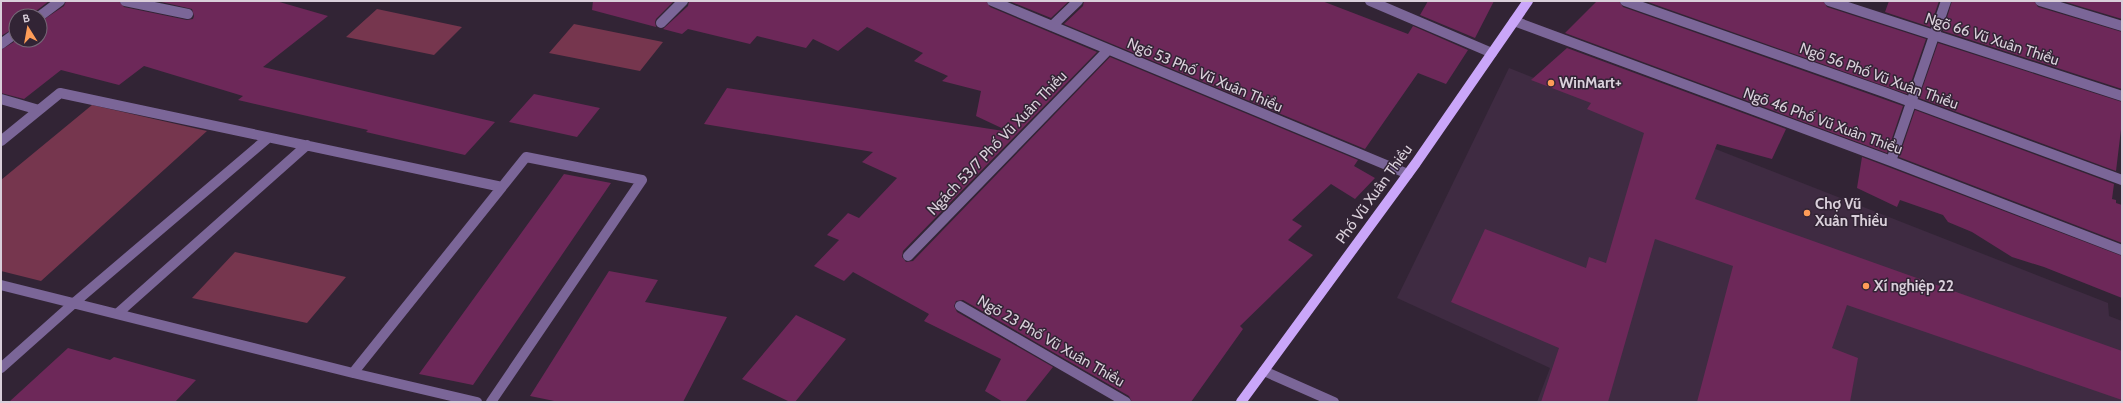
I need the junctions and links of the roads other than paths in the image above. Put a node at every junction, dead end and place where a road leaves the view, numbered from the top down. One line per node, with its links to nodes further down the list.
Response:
1 (60, 1): 12 (street)
2 (125, 1): 13 (street)
3 (683, 1): 15 (street)
4 (992, 1): 16 (street, Ngõ 53 Phố Vũ Xuân Thiều)
5 (1078, 1): 16 (street)
6 (1370, 1): 20 (street)
7 (1528, 1): 14 (main road, Phố Vũ Xuân Thiều)
8 (1625, 1): 23 (street, Ngõ 56 Phố Vũ Xuân Thiều)
9 (1830, 1): 18 (street, Ngõ 66 Vũ Xuân Thiều)
10 (1946, 1): 18 (street)
11 (2040, 1): 17 (street)
12 (48, 10)
13 (188, 14)
14 (1514, 21): 20 (main road, Phố Vũ Xuân Thiều); 28 (street, Ngõ 46 Phố Vũ Xuân Thiều)
15 (661, 23)
16 (1052, 26): 19 (street, Ngõ 53 Phố Vũ Xuân Thiều)
17 (2122, 26)
18 (1935, 35): 21 (street, Ngõ 66 Vũ Xuân Thiều); 23 (street)
19 (1108, 50): 29 (street, Ngõ 53 Phố Vũ Xuân Thiều); 33 (street, Ngách 53/7 Phố Vũ Xuân Thiều)
20 (1492, 52): 29 (main road, Phố Vũ Xuân Thiều)
21 (2122, 96)
22 (1, 99): 24 (street)
23 (1909, 102): 28 (street); 30 (street, Ngõ 56 Phố Vũ Xuân Thiều)
24 (39, 110): 25 (street); 26 (street)
25 (268, 138): 27 (street); 35 (street)
26 (1, 141)
27 (307, 145): 31 (street); 37 (street)
28 (1890, 161): 32 (street, Ngõ 46 Phố Vũ Xuân Thiều)
29 (1408, 174): 39 (main road, Phố Vũ Xuân Thiều)
30 (2122, 180)
31 (502, 187): 40 (street); 42 (street)
32 (2122, 250)
33 (908, 256)
34 (1, 285): 35 (street)
35 (74, 303): 37 (street); 38 (street)
36 (960, 306): 43 (street, Ngõ 23 Phố Vũ Xuân Thiều)
37 (117, 314): 40 (street)
38 (1, 368)
39 (1264, 371): 44 (main road, Phố Vũ Xuân Thiều); 45 (street)
40 (353, 373): 41 (street)
41 (477, 402)
42 (491, 402)
43 (1126, 402)
44 (1241, 402)
45 (1334, 402)

